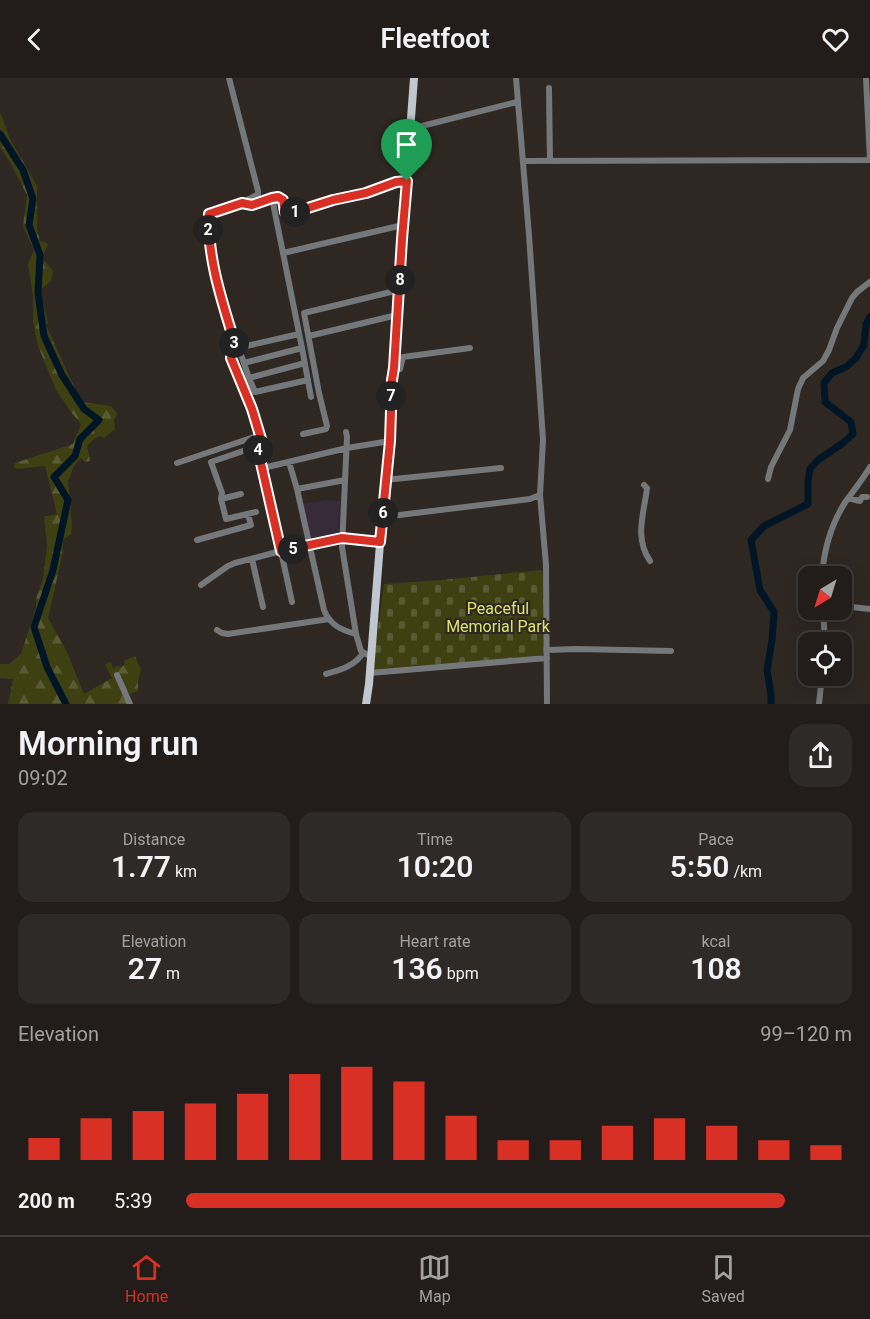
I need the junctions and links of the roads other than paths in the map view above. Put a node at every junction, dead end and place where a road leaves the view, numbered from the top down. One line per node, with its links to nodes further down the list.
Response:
1 (229, 78): 12 (street)
2 (414, 78): 7 (main road)
3 (516, 78): 6 (street)
4 (866, 78): 9 (street)
5 (549, 88): 9 (street)
6 (517, 102): 7 (street); 8 (street)
7 (410, 129): 10 (main road)
8 (524, 161): 9 (street); 45 (street)
9 (550, 161)
10 (407, 181): 11 (street); 13 (main road)
11 (272, 198): 12 (street); 14 (street)
12 (256, 200): 30 (street)
13 (404, 225): 14 (street); 16 (main road)
14 (283, 253): 18 (street)
15 (870, 282): 39 (street)
16 (399, 290): 17 (main road); 19 (street)
17 (397, 315): 19 (street); 31 (main road)
18 (299, 334): 20 (street); 22 (street)
19 (309, 336): 29 (street)
20 (302, 348): 22 (street); 23 (street)
21 (470, 348): 24 (street)
22 (244, 363): 25 (street)
23 (305, 363): 25 (street); 26 (street)
24 (400, 369)
25 (249, 378): 26 (street)
26 (308, 380): 27 (street)
27 (311, 398)
28 (346, 432): 33 (street)
29 (303, 434)
30 (260, 435): 32 (street); 35 (street)
31 (390, 441): 33 (street); 41 (main road)
32 (258, 446): 37 (street); 48 (street)
33 (347, 448): 34 (street); 40 (street)
34 (289, 462): 37 (street); 43 (street)
35 (177, 463)
36 (870, 467): 47 (street)
37 (263, 468): 56 (street)
38 (501, 468): 41 (street)
39 (768, 479)
40 (345, 480): 43 (street); 52 (street)
41 (385, 480): 51 (main road)
42 (644, 485): 58 (street)
43 (297, 489): 55 (street)
44 (241, 494): 48 (street)
45 (540, 495): 51 (street); 68 (street)
46 (867, 497): 47 (street)
47 (848, 498): 59 (street)
48 (221, 499): 50 (street)
49 (256, 513): 50 (street)
50 (248, 514): 53 (street)
51 (382, 517): 54 (main road)
52 (342, 538): 54 (street); 55 (street); 67 (street)
53 (197, 540)
54 (380, 542): 70 (main road)
55 (309, 545): 56 (street); 65 (street)
56 (281, 551): 57 (street); 61 (street)
57 (252, 559): 60 (street); 62 (street)
58 (650, 561)
59 (823, 566)
60 (201, 585)
61 (292, 602)
62 (263, 607)
63 (852, 607): 64 (street)
64 (870, 609)
65 (329, 620): 66 (street); 67 (street)
66 (217, 630)
67 (356, 634): 70 (street)
68 (547, 650): 69 (street); 71 (street)
69 (671, 651)
70 (367, 655): 72 (main road); 73 (street)
71 (547, 658): 72 (street); 78 (street)
72 (370, 673): 77 (main road)
73 (326, 674)
74 (117, 675): 76 (street)
75 (821, 686): 79 (street)
76 (130, 704)
77 (366, 704)
78 (547, 704)
79 (819, 704)

